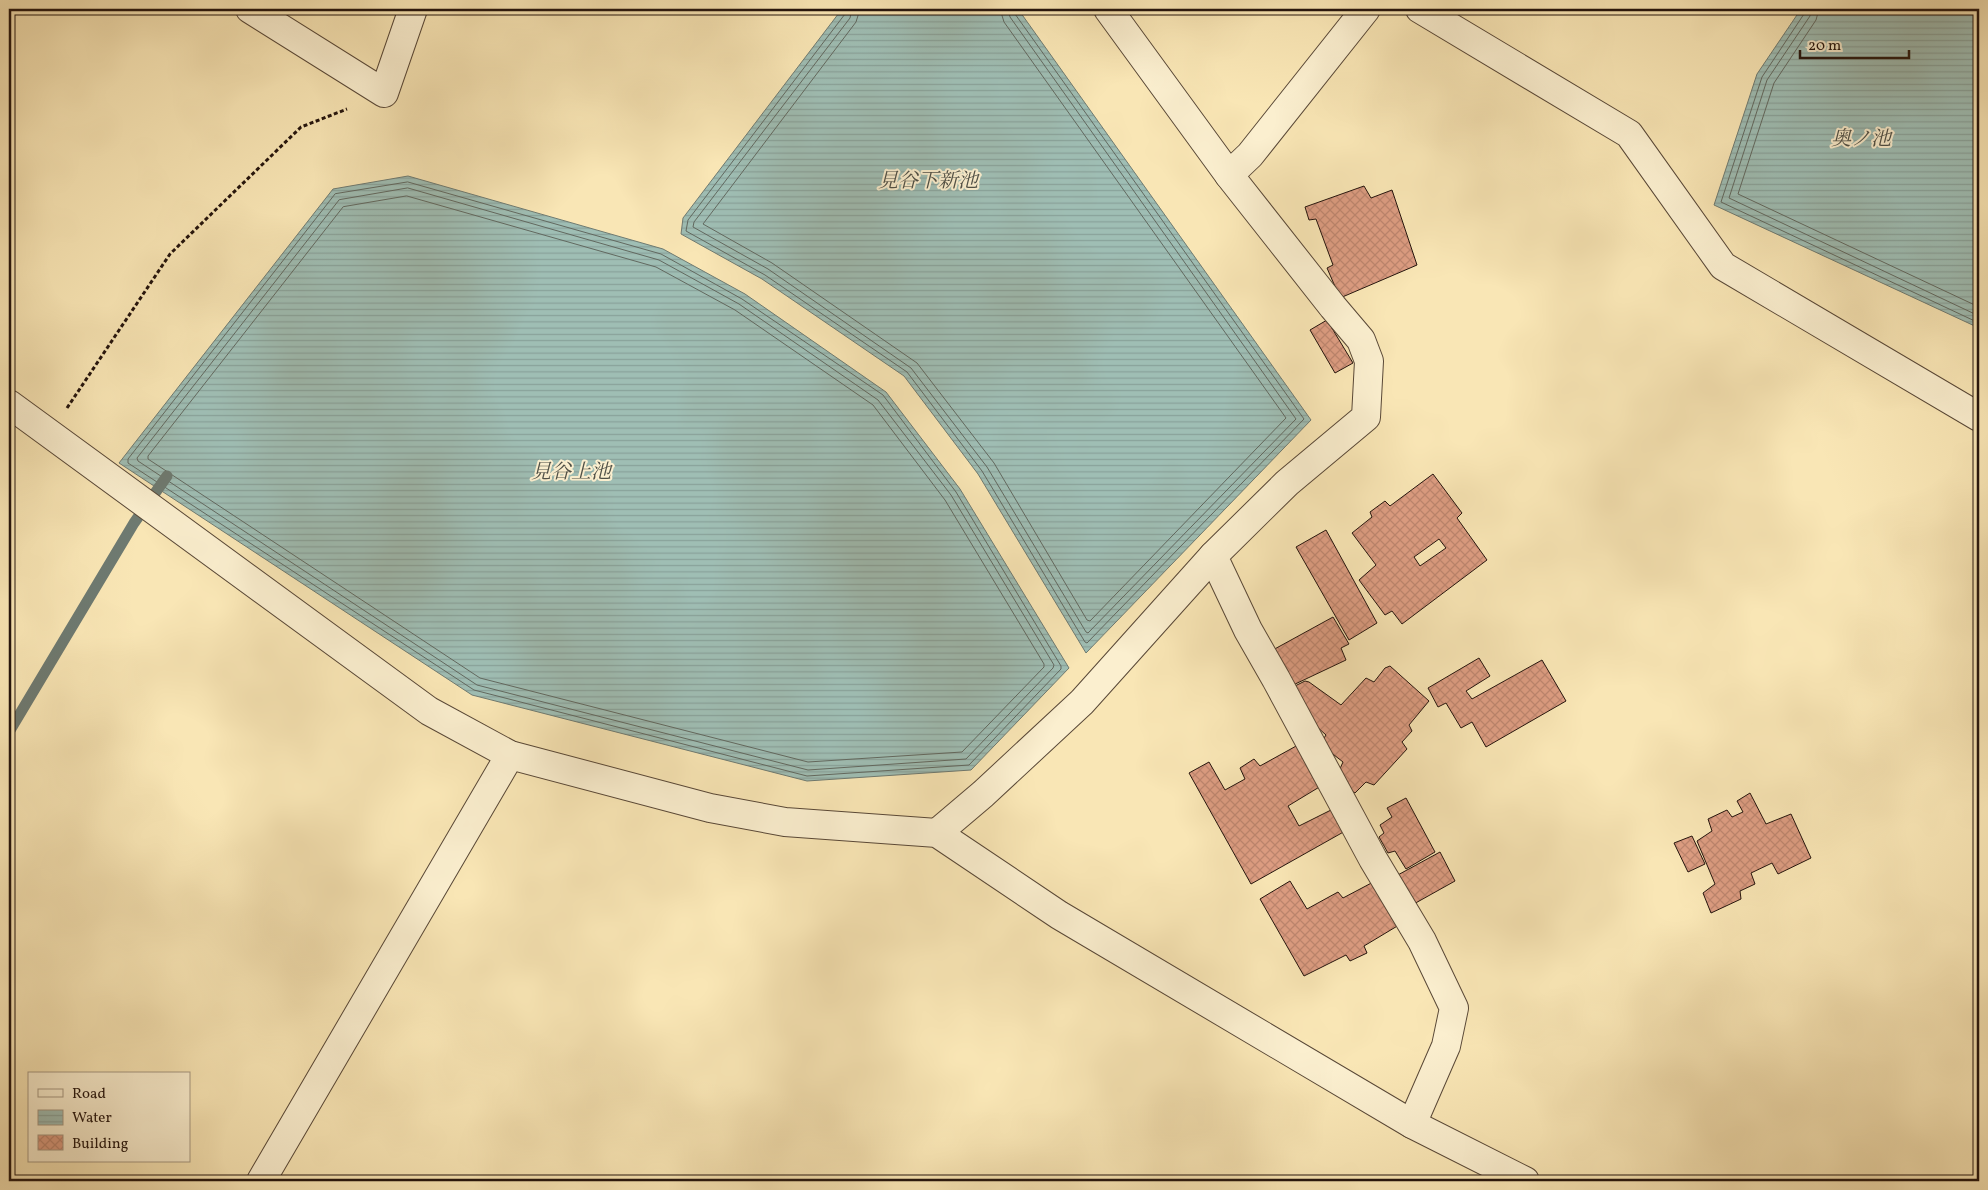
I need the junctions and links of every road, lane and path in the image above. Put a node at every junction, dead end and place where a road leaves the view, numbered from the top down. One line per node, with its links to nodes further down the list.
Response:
1 (250, 9): 6 (street)
2 (413, 9): 6 (street)
3 (1108, 9): 7 (street)
4 (1366, 9): 7 (street)
5 (1420, 9): 9 (street)
6 (384, 93): 10 (path)
7 (1229, 174): 11 (street)
8 (9, 404): 10 (street)
9 (1979, 417)
10 (50, 433): 12 (street)
11 (1213, 556): 13 (street); 14 (street)
12 (510, 755): 13 (street); 15 (street)
13 (937, 833): 14 (street)
14 (1412, 1124): 16 (street)
15 (261, 1181)
16 (1525, 1181)

